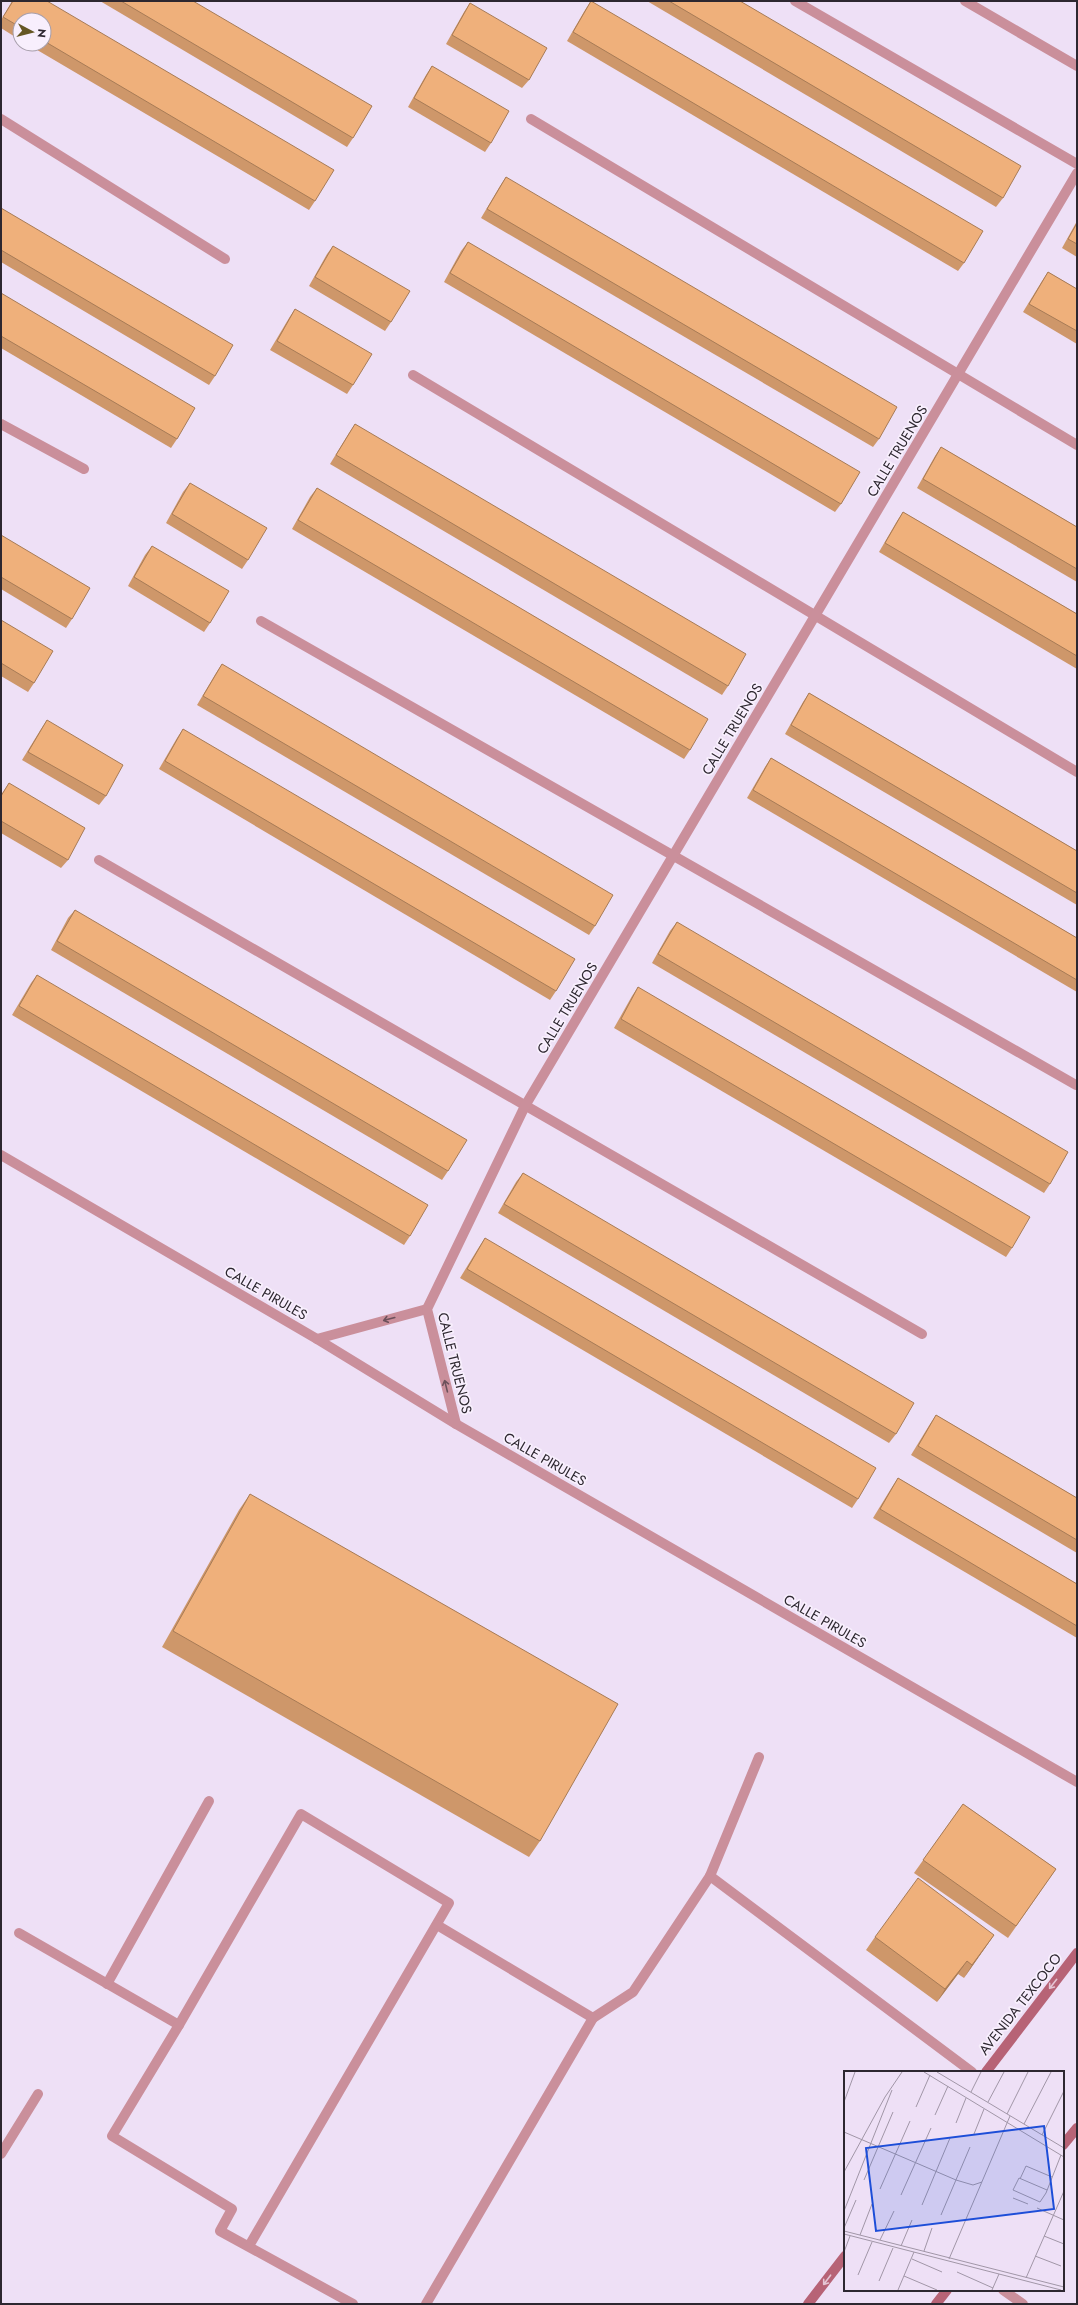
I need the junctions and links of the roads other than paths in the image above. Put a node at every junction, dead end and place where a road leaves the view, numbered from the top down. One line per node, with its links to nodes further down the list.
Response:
1 (795, 1): 6 (street)
2 (965, 1): 3 (street)
3 (1077, 66)
4 (1, 119): 8 (street)
5 (531, 119): 9 (street)
6 (1077, 164)
7 (1077, 173): 9 (street, CALLE TRUENOS)
8 (225, 259)
9 (958, 374): 12 (street); 14 (street, CALLE TRUENOS)
10 (413, 375): 14 (street)
11 (1, 424): 13 (street)
12 (1077, 445)
13 (84, 469)
14 (815, 616): 16 (street); 17 (street, CALLE TRUENOS)
15 (261, 621): 17 (street)
16 (1077, 772)
17 (674, 855): 19 (street); 20 (street, CALLE TRUENOS)
18 (99, 860): 20 (street)
19 (1076, 1085)
20 (525, 1106): 22 (street, CALLE TRUENOS); 23 (street)
21 (1, 1156): 24 (street, CALLE PIRULES)
22 (427, 1309): 24 (street, CALLE TRUENOS, one-way to 24); 25 (street, CALLE TRUENOS, one-way to 22)
23 (922, 1334)
24 (317, 1339): 25 (street, CALLE PIRULES)
25 (456, 1424): 27 (street, CALLE PIRULES)
26 (759, 1757): 29 (street)
27 (1077, 1782)
28 (209, 1801): 33 (street)
29 (710, 1876): 34 (street); 36 (street)
30 (437, 1924): 34 (street); 35 (street); 42 (street)
31 (19, 1933): 33 (street)
32 (1077, 1953): 37 (main road, AVENIDA TEXCOCO, one-way to 37)
33 (107, 1984): 35 (street)
34 (593, 2018): 47 (street)
35 (179, 2025): 42 (street)
36 (971, 2071)
37 (987, 2071)
38 (38, 2094): 41 (street)
39 (1077, 2128): 40 (main road)
40 (1064, 2144)
41 (1, 2154)
42 (249, 2246): 46 (street)
43 (844, 2257): 48 (main road, one-way to 48)
44 (947, 2291): 49 (main road)
45 (1004, 2291): 50 (street)
46 (353, 2304)
47 (426, 2304)
48 (808, 2304)
49 (936, 2304)
50 (1023, 2304)

